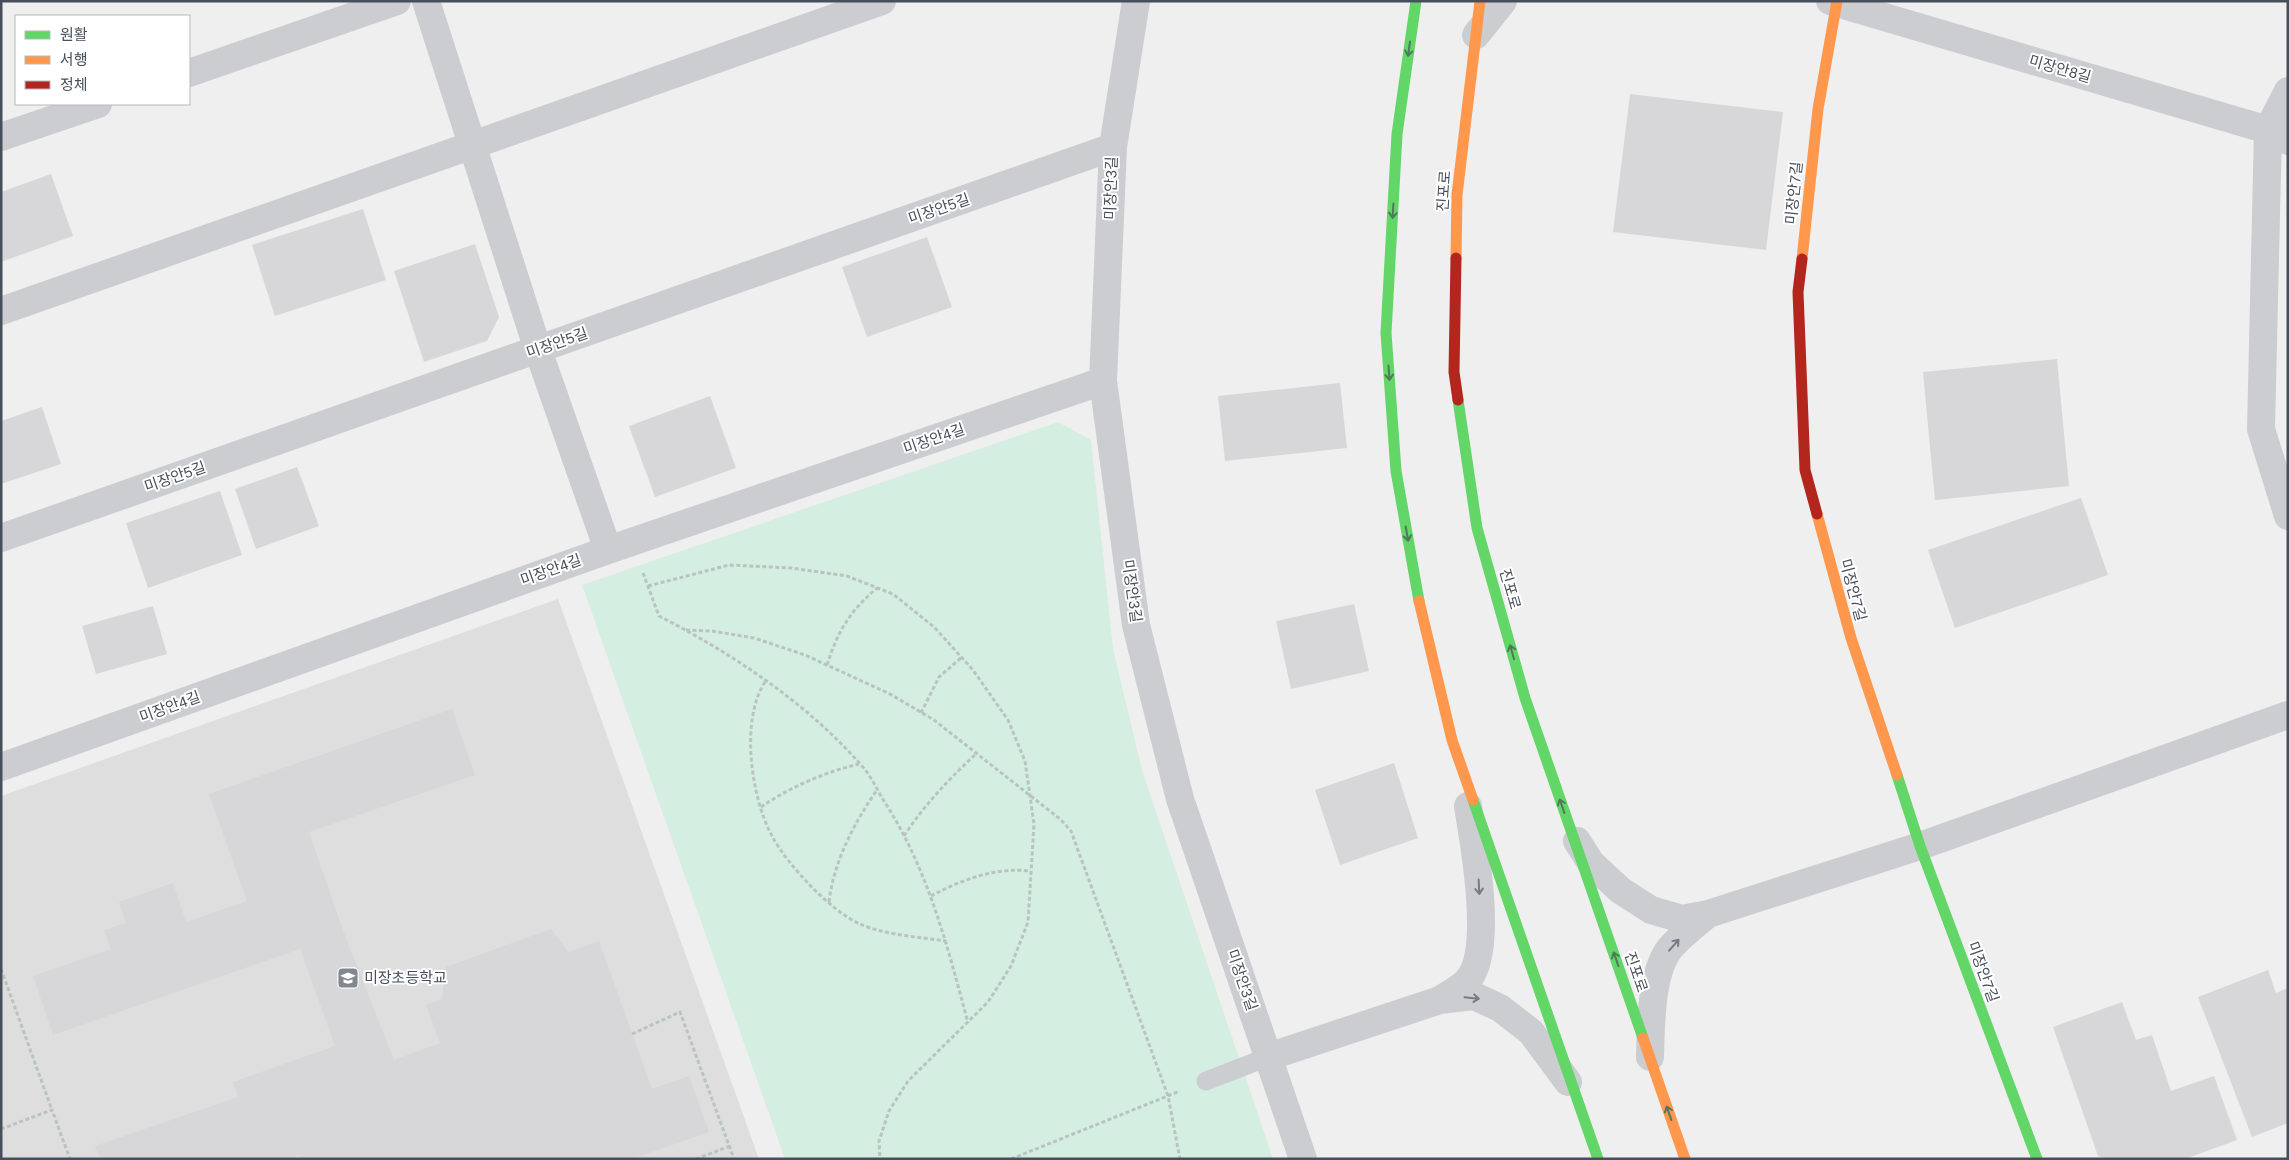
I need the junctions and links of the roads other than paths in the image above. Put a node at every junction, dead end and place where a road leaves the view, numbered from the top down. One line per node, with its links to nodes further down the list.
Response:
1 (397, 1): 12 (street)
2 (426, 1): 17 (street)
3 (882, 1): 17 (street)
4 (1136, 1): 18 (street, 미장안3길)
5 (1407, 1): 10 (street)
6 (1416, 1): 10 (street)
7 (1480, 1): 11 (street, 진포로)
8 (1503, 1): 11 (street)
9 (1834, 2): 15 (street, 미장안8길); 29 (street, 미장안7길)
10 (1412, 29): 27 (street, one-way to 27)
11 (1476, 35): 28 (street, 진포로, one-way to 11)
12 (190, 73)
13 (2288, 91): 15 (street)
14 (95, 105): 16 (street)
15 (2278, 135): 22 (street)
16 (1, 137)
17 (472, 145): 19 (street); 20 (street)
18 (1113, 148): 20 (street, 미장안5길); 21 (street, 미장안3길)
19 (1, 310)
20 (538, 350): 23 (street, 미장안5길); 24 (street)
21 (1103, 381): 24 (street, 미장안4길); 32 (street, 미장안3길)
22 (2288, 516)
23 (1, 538)
24 (608, 550): 26 (street, 미장안4길)
25 (2288, 715): 29 (street)
26 (1, 767)
27 (1462, 770): 31 (street, one-way to 31); 35 (street)
28 (1571, 832): 30 (street); 33 (street, 진포로, one-way to 28)
29 (1920, 846): 30 (street); 39 (street, 미장안7길)
30 (1708, 914): 33 (street, one-way to 30)
31 (1440, 1000): 32 (street); 35 (street, one-way to 35)
32 (1268, 1057): 34 (lane); 36 (street, 미장안3길)
33 (1650, 1058): 38 (street, 진포로, one-way to 33)
34 (1206, 1081)
35 (1573, 1089): 37 (street)
36 (1303, 1159)
37 (1598, 1159)
38 (1686, 1159)
39 (2037, 1159)

